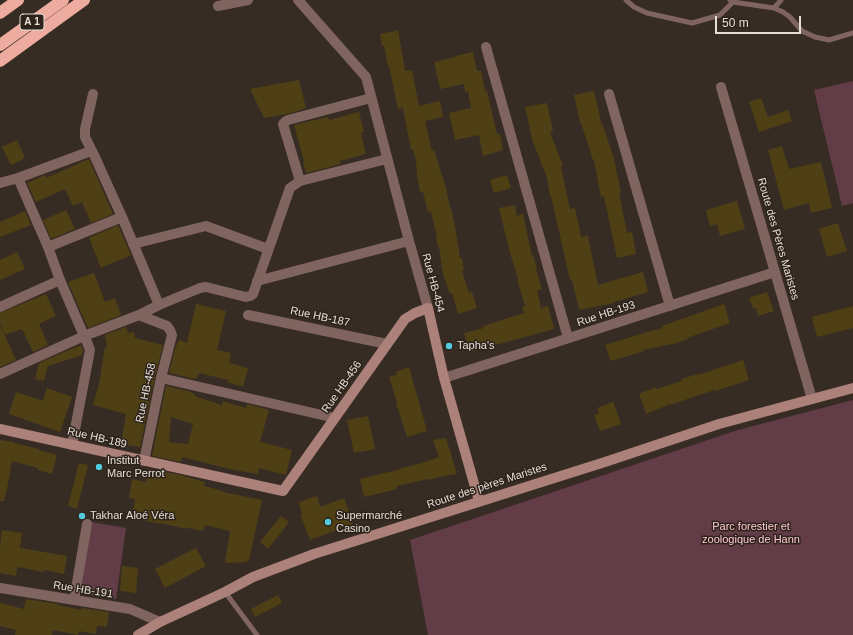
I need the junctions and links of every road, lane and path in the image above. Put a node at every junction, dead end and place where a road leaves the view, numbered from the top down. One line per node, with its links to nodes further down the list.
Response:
1 (18, 0): 11 (highway, A 1)
2 (64, 0): 13 (highway, A 1)
3 (84, 0): 15 (highway)
4 (248, 0): 9 (street)
5 (298, 0): 19 (street, Rue HB-454)
6 (626, 0): 8 (lane)
7 (781, 0): 10 (lane)
8 (732, 1): 10 (lane)
9 (218, 6)
10 (774, 8): 12 (lane)
11 (0, 13)
12 (853, 33)
13 (0, 45)
14 (486, 47): 40 (street)
15 (0, 61)
16 (721, 87): 30 (street, Route des Pères Maristes)
17 (92, 94): 20 (street)
18 (609, 94): 35 (street)
19 (371, 98): 21 (street, Rue HB-454); 23 (street)
20 (91, 151): 22 (street); 25 (street)
21 (387, 159): 23 (street); 26 (street, Rue HB-454)
22 (18, 178): 24 (street); 28 (street)
23 (300, 181): 29 (street)
24 (0, 183)
25 (122, 217): 27 (street); 28 (street)
26 (409, 241): 32 (street); 36 (street, Rue HB-454)
27 (133, 244): 29 (street); 34 (street)
28 (48, 247): 31 (street)
29 (268, 249): 32 (street)
30 (775, 272): 35 (street, Rue HB-193); 46 (street, Route des Pères Maristes)
31 (60, 280): 33 (street); 39 (street)
32 (257, 281): 34 (street)
33 (1, 304)
34 (159, 305): 37 (street)
35 (670, 306): 40 (street, Rue HB-193)
36 (428, 308): 41 (street, Rue HB-456); 44 (street, Rue HB-454)
37 (139, 315): 39 (street); 43 (street, Rue HB-458)
38 (248, 315): 41 (street, Rue HB-187)
39 (84, 336): 42 (street); 49 (street)
40 (568, 338): 44 (street, Rue HB-193)
41 (387, 344): 47 (street, Rue HB-456)
42 (0, 374)
43 (161, 378): 47 (street); 50 (street, Rue HB-458)
44 (444, 378): 52 (street, Rue HB-454)
45 (853, 388): 46 (street, Route des pères Maristes)
46 (812, 399): 52 (street, Route des pères Maristes)
47 (335, 418): 51 (street, Rue HB-456)
48 (0, 429): 49 (street, Rue HB-189)
49 (72, 445): 50 (street, Rue HB-189)
50 (144, 461): 51 (street, Rue HB-189)
51 (283, 490)
52 (479, 502): 55 (street, Route des pères Maristes)
53 (87, 524): 56 (street)
54 (0, 588): 56 (street, Rue HB-191)
55 (225, 592): 57 (street, Route des pères Maristes); 59 (lane)
56 (74, 600): 57 (street, Rue HB-191)
57 (160, 622): 58 (street, Route des pères Maristes)
58 (138, 635)
59 (257, 635)

